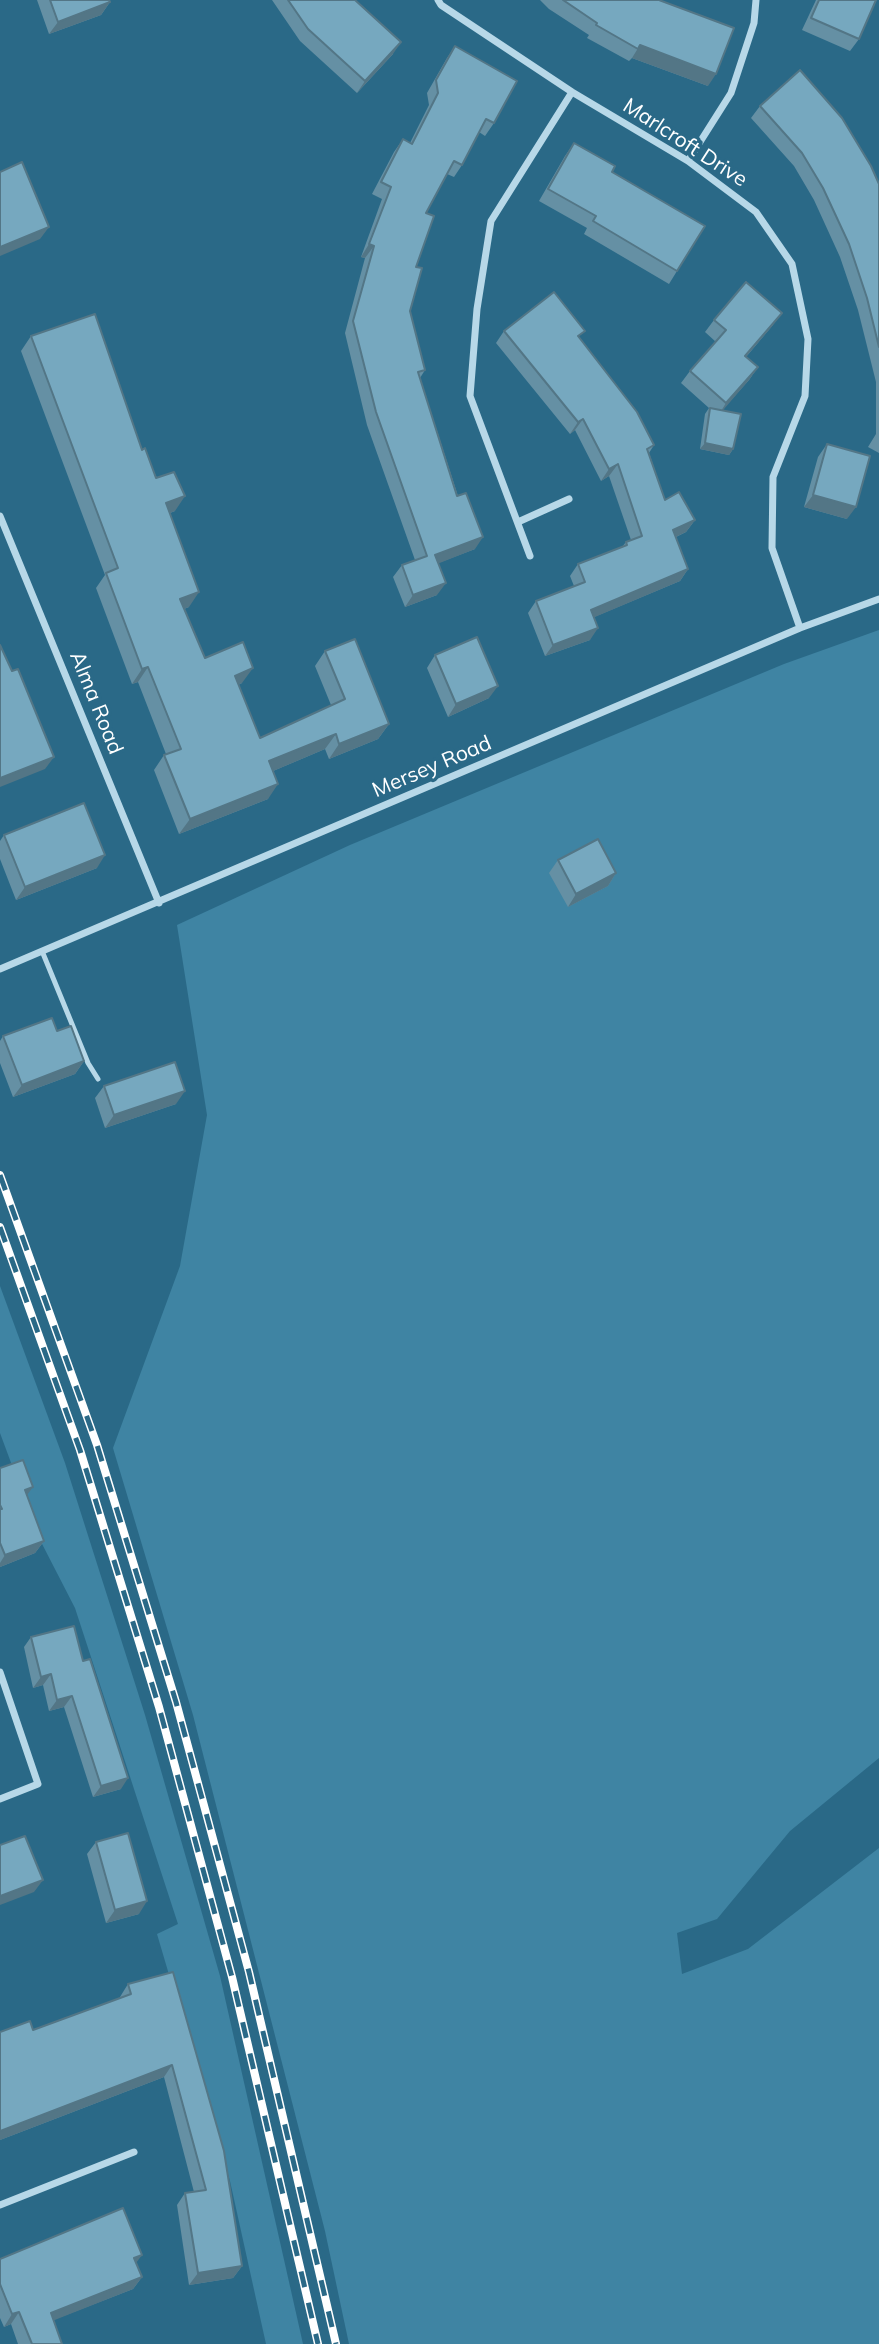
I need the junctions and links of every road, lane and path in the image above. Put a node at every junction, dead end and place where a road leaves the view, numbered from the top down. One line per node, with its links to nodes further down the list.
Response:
1 (438, 0): 3 (street, Marlcroft Drive)
2 (756, 0): 4 (street)
3 (572, 92): 4 (street, Marlcroft Drive); 7 (street)
4 (688, 161): 10 (street, Marlcroft Drive)
5 (569, 499): 7 (street)
6 (0, 516): 11 (street, Alma Road)
7 (518, 522): 8 (street)
8 (530, 556)
9 (879, 599): 10 (street, Mersey Road)
10 (800, 628): 11 (street, Mersey Road)
11 (159, 903): 12 (street, Mersey Road)
12 (42, 951): 13 (street, Mersey Road); 14 (lane)
13 (0, 969)
14 (98, 1079)
15 (0, 1672): 16 (street)
16 (0, 1799)
17 (134, 2152): 18 (street)
18 (0, 2205)

